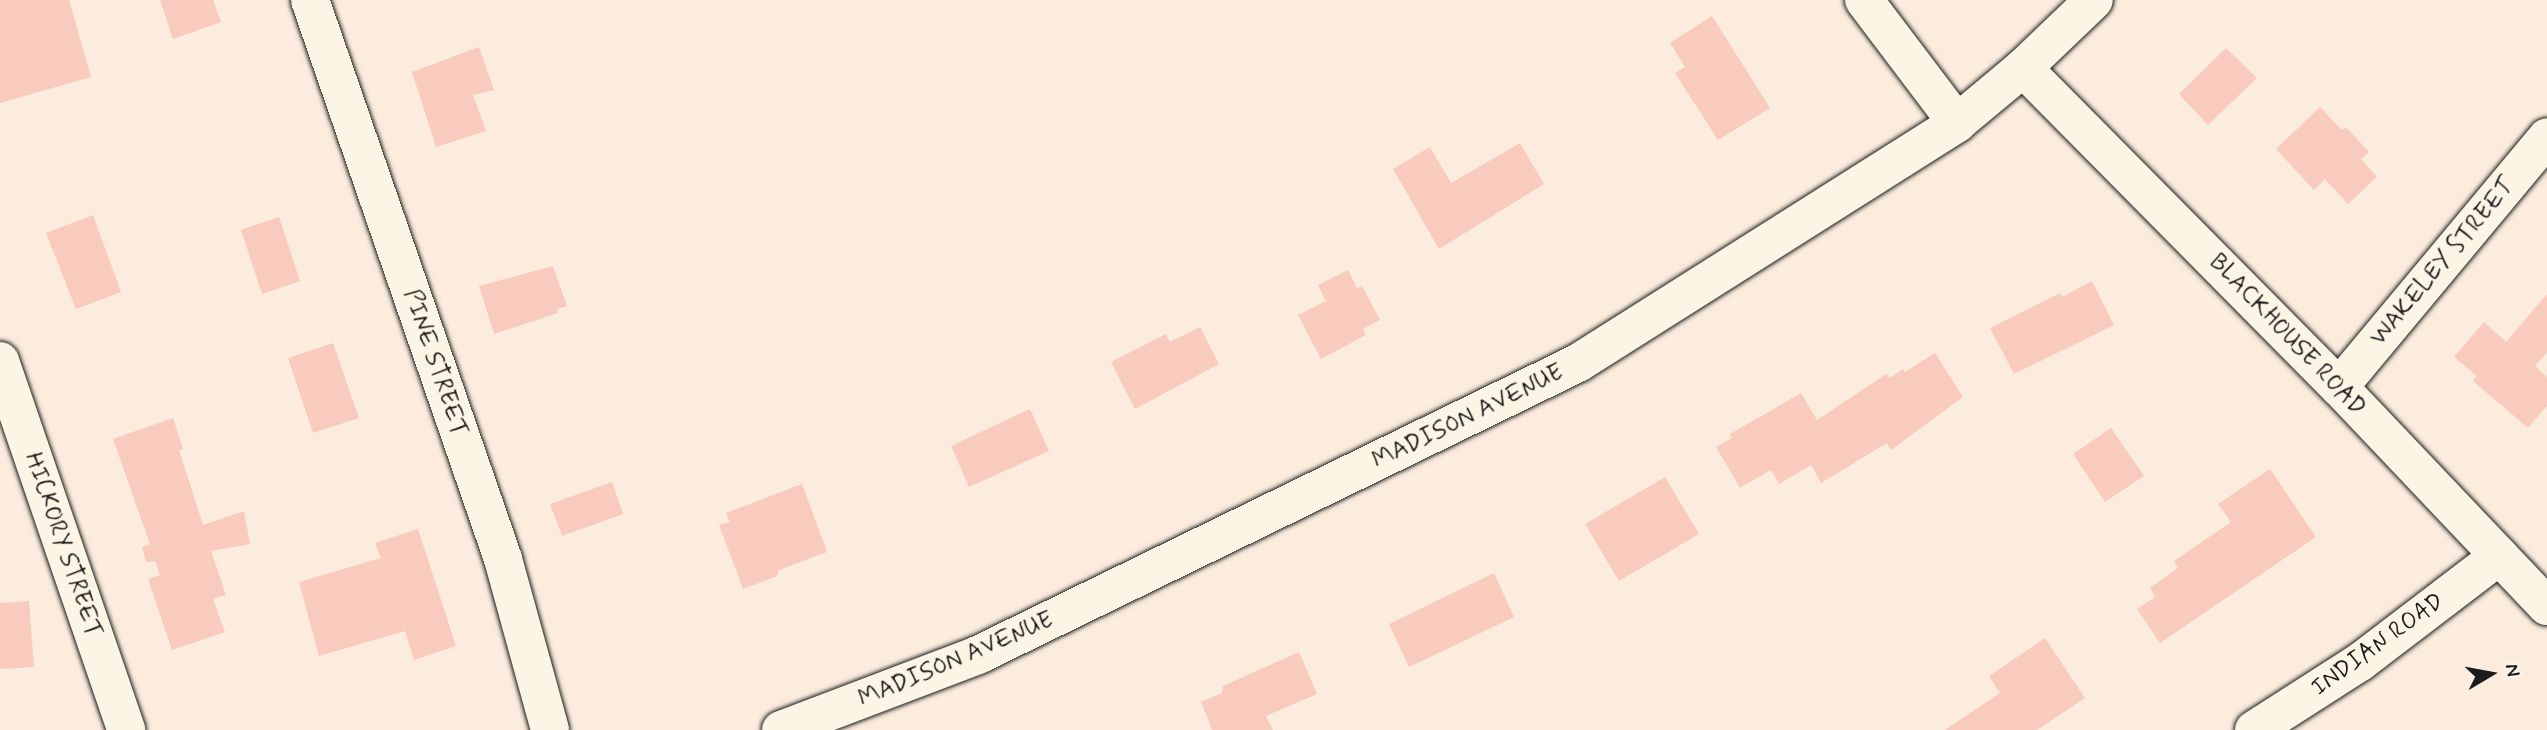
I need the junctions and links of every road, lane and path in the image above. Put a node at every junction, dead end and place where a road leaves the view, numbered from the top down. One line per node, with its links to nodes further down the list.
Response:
1 (310, 0): 12 (street, PINE STREET)
2 (1864, 0): 5 (street)
3 (2094, 0): 4 (street, MADISON AVENUE)
4 (2023, 68): 5 (street, MADISON AVENUE); 8 (street, BLACKHOUSE ROAD)
5 (1957, 124): 13 (street, MADISON AVENUE)
6 (2547, 137): 8 (street, WAKELEY STREET)
7 (0, 361): 11 (street, HICKORY STREET)
8 (2339, 387): 9 (street, BLACKHOUSE ROAD)
9 (2498, 556): 10 (street, BLACKHOUSE ROAD); 14 (street, INDIAN ROAD)
10 (2547, 606)
11 (126, 730)
12 (550, 730)
13 (781, 730)
14 (2254, 730)

